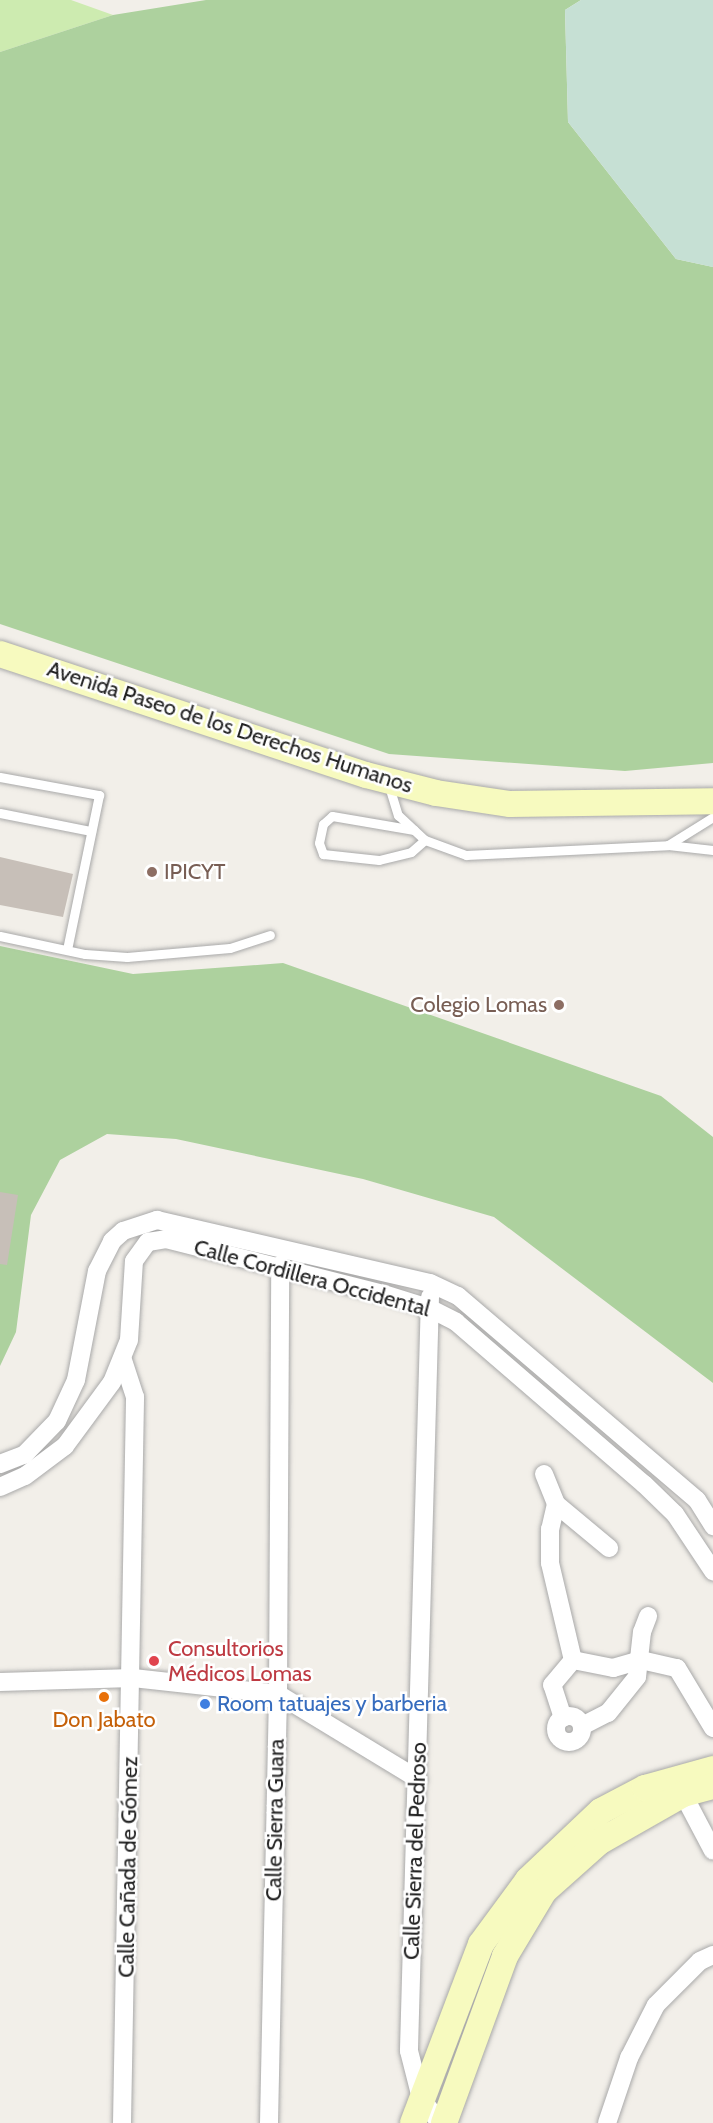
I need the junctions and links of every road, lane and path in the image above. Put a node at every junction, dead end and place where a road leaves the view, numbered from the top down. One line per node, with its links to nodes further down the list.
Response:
1 (0, 654): 3 (street, Avenida Paseo de los Derechos Humanos)
2 (0, 777): 8 (lane)
3 (387, 781): 4 (street, Avenida Paseo de los Derechos Humanos); 7 (lane)
4 (713, 801)
5 (0, 813): 8 (lane)
6 (713, 817): 10 (lane)
7 (414, 830): 9 (lane); 9 (lane)
8 (91, 831): 14 (lane)
9 (425, 840): 10 (lane)
10 (668, 845): 11 (lane)
11 (713, 850)
12 (270, 935): 14 (lane)
13 (0, 936): 14 (lane)
14 (67, 950)
15 (280, 1265): 17 (street, Calle Cordillera Occidental); 18 (street, Calle Cordillera Occidental); 33 (street, Calle Sierra Guara)
16 (430, 1284): 17 (street, Calle Sierra del Pedroso); 19 (street, Calle Cordillera Occidental); 22 (street, Calle Cordillera Occidental)
17 (429, 1308): 24 (street, Calle Cordillera Occidental); 36 (street, Calle Sierra del Pedroso)
18 (123, 1360): 21 (street, Calle Cordillera Occidental); 31 (street, Calle Cañada de Gómez)
19 (0, 1464)
20 (544, 1474): 23 (street)
21 (0, 1487)
22 (697, 1500): 24 (street); 25 (street, Calle Cordillera Occidental)
23 (556, 1504): 26 (street); 29 (street)
24 (675, 1514): 27 (street, Calle Cordillera Occidental)
25 (713, 1526)
26 (609, 1548)
27 (713, 1571)
28 (648, 1616): 30 (street)
29 (573, 1660): 30 (street); 30 (street)
30 (641, 1660): 34 (street)
31 (133, 1678): 32 (street); 33 (street); 42 (street, Calle Cañada de Gómez)
32 (0, 1682)
33 (278, 1694): 36 (street); 43 (street, Calle Sierra Guara)
34 (713, 1728)
35 (713, 1769): 41 (street)
36 (418, 1779): 41 (street, Calle Sierra del Pedroso)
37 (713, 1786): 38 (street)
38 (683, 1794): 39 (street); 45 (street)
39 (713, 1851)
40 (713, 1955): 46 (street)
41 (421, 2098): 44 (street); 45 (street, Calle Sierra del Pedroso)
42 (122, 2123)
43 (269, 2123)
44 (413, 2123)
45 (442, 2123)
46 (607, 2123)

